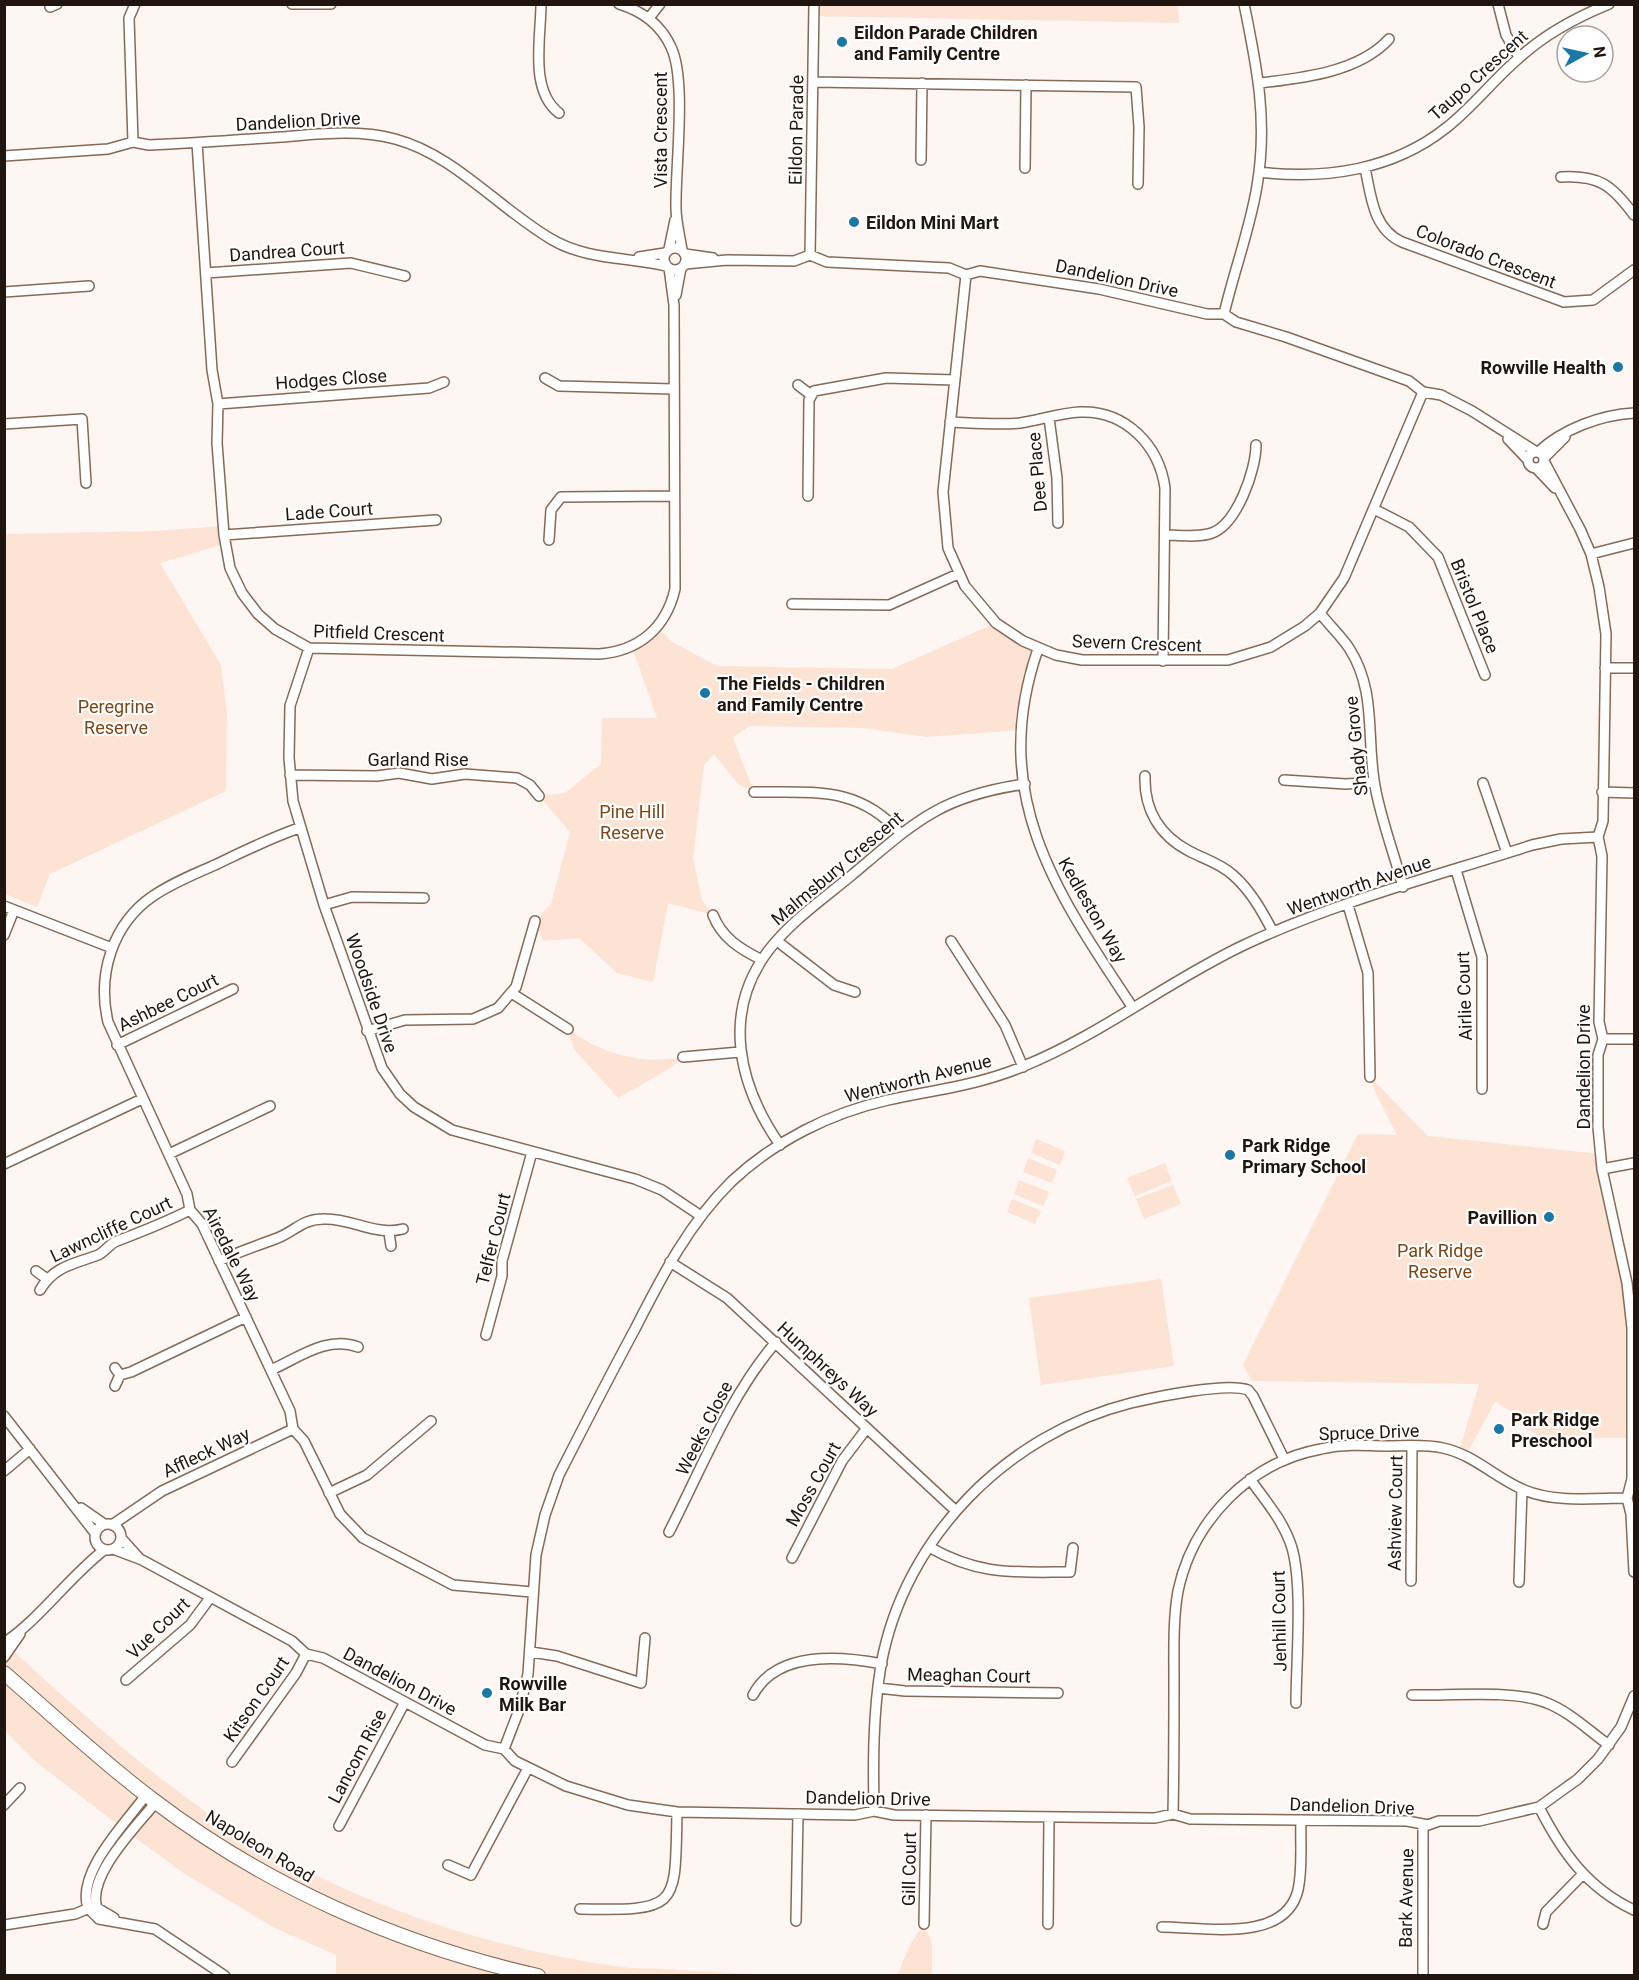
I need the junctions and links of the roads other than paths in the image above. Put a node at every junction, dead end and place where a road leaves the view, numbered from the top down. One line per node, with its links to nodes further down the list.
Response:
1 (291, 4): 2 (street)
2 (331, 4)
3 (541, 4): 18 (street)
4 (619, 4): 11 (street, Vista Crescent)
5 (660, 4): 11 (street)
6 (814, 4): 14 (street, Eildon Parade)
7 (1244, 4): 16 (street)
8 (1498, 4): 13 (street)
9 (1610, 4): 13 (street, Taupo Crescent)
10 (131, 6): 19 (street)
11 (649, 18): 28 (street, Vista Crescent)
12 (1389, 39): 16 (street)
13 (1519, 57): 24 (street, Taupo Crescent)
14 (813, 82): 15 (street); 32 (street, Eildon Parade)
15 (922, 83): 17 (street); 22 (street)
16 (1260, 83): 25 (street)
17 (1026, 85): 23 (street); 27 (street)
18 (558, 113)
19 (133, 142): 20 (street, Dandelion Drive); 21 (street, Dandelion Drive)
20 (197, 143): 33 (street, Dandelion Drive); 38 (street, Pitfield Crescent)
21 (4, 156)
22 (921, 160)
23 (1025, 168)
24 (1365, 168): 25 (street, Taupo Crescent); 37 (street, Colorado Crescent)
25 (1259, 172): 44 (street)
26 (1561, 177): 29 (street)
27 (1138, 184)
28 (676, 211): 30 (street, Vista Crescent); 31 (street, Vista Crescent)
29 (1635, 215)
30 (667, 251): 31 (street, Dandelion Drive); 33 (street, Dandelion Drive); 36 (street, Vista Crescent)
31 (683, 252): 34 (street, Dandelion Drive); 35 (street, Vista Crescent)
32 (810, 255): 34 (street, Dandelion Drive); 39 (street, Dandelion Drive)
33 (634, 258): 36 (street, Dandelion Drive)
34 (727, 260): 35 (street, Dandelion Drive)
35 (683, 266): 36 (street, Dandelion Drive); 43 (street, Pitfield Crescent)
36 (667, 267): 43 (street, Pitfield Crescent)
37 (1635, 270)
38 (206, 273): 40 (street, Dandrea Court); 52 (street, Pitfield Crescent)
39 (966, 275): 44 (street, Dandelion Drive); 46 (street, Severn Crescent)
40 (405, 276)
41 (89, 286): 42 (street)
42 (4, 292)
43 (674, 305): 49 (street, Pitfield Crescent)
44 (1224, 314): 50 (street, Dandelion Drive)
45 (545, 378): 49 (street)
46 (954, 380): 51 (street); 56 (street, Severn Crescent)
47 (444, 382): 52 (street, Hodges Close)
48 (798, 386): 51 (street)
49 (673, 389): 63 (street, Pitfield Crescent)
50 (1423, 392): 55 (street, Dandelion Drive); 66 (street, Severn Crescent)
51 (811, 395): 64 (street)
52 (218, 404): 69 (street, Pitfield Crescent)
53 (1635, 413): 59 (street)
54 (1048, 418): 56 (street); 68 (street, Dee Place); 70 (street)
55 (1484, 418): 59 (street, Dandelion Drive); 60 (street, Dandelion Drive)
56 (950, 422): 74 (street, Severn Crescent)
57 (4, 424): 62 (street)
58 (1256, 445): 70 (street)
59 (1540, 455): 60 (street); 61 (street); 65 (street, Dandelion Drive)
60 (1528, 460): 61 (street, Dandelion Drive)
61 (1536, 468): 65 (street, Dandelion Drive)
62 (86, 483)
63 (674, 496): 71 (street); 77 (street, Pitfield Crescent)
64 (808, 496)
65 (1562, 496): 73 (street, Dandelion Drive)
66 (1374, 509): 76 (street, Severn Crescent); 82 (street, Bristol Place)
67 (436, 520): 69 (street, Lade Court)
68 (1058, 523)
69 (224, 535): 77 (street, Pitfield Crescent)
70 (1165, 535): 79 (street)
71 (549, 540)
72 (1635, 543): 73 (street)
73 (1591, 554): 80 (street, Dandelion Drive)
74 (958, 574): 75 (street); 78 (street, Severn Crescent)
75 (792, 604)
76 (1320, 613): 79 (street, Severn Crescent); 86 (street, Shady Grove)
77 (309, 648): 83 (street, Woodside Drive)
78 (1038, 649): 79 (street, Severn Crescent); 88 (street, Kedleston Way)
79 (1163, 661)
80 (1605, 668): 81 (street); 90 (street, Dandelion Drive)
81 (1635, 668)
82 (1485, 675)
83 (290, 775): 92 (street, Garland Rise); 93 (street, Woodside Drive)
84 (1145, 776): 106 (street)
85 (1284, 780): 86 (street)
86 (1374, 782): 98 (street, Shady Grove)
87 (1484, 783): 96 (street)
88 (1024, 784): 94 (street, Malmsbury Crescent); 115 (street, Kedleston Way)
89 (754, 792): 94 (street)
90 (1602, 792): 91 (street); 95 (street, Dandelion Drive)
91 (1635, 793)
92 (538, 796)
93 (299, 828): 100 (street, Woodside Drive); 110 (street, Airedale Way)
94 (900, 834): 108 (street, Malmsbury Crescent)
95 (1598, 837): 96 (street, Wentworth Avenue); 118 (street, Dandelion Drive)
96 (1507, 853): 97 (street, Wentworth Avenue)
97 (1456, 870): 98 (street, Wentworth Avenue); 125 (street, Airlie Court)
98 (1403, 887): 101 (street, Wentworth Avenue)
99 (424, 898): 100 (street)
100 (324, 905): 117 (street, Woodside Drive)
101 (1348, 905): 106 (street, Wentworth Avenue); 124 (street)
102 (4, 906): 103 (street)
103 (14, 910): 107 (street); 110 (street)
104 (713, 915): 111 (street)
105 (535, 921): 114 (street)
106 (1273, 932): 115 (street, Wentworth Avenue)
107 (4, 934)
108 (777, 941): 111 (street, Malmsbury Crescent); 113 (street)
109 (951, 941): 123 (street)
110 (112, 948): 120 (street, Airedale Way)
111 (762, 960): 121 (street, Malmsbury Crescent)
112 (233, 989): 120 (street, Ashbee Court)
113 (855, 992)
114 (513, 994): 116 (street); 117 (street)
115 (1134, 1008): 123 (street, Wentworth Avenue)
116 (568, 1029)
117 (367, 1031): 129 (street, Woodside Drive)
118 (1603, 1039): 119 (street); 133 (street, Dandelion Drive)
119 (1635, 1039)
120 (117, 1045): 126 (street, Airedale Way)
121 (740, 1052): 122 (street); 128 (street, Malmsbury Crescent)
122 (682, 1057)
123 (1023, 1067): 128 (street, Wentworth Avenue)
124 (1370, 1077)
125 (1482, 1089)
126 (142, 1099): 130 (street, Airedale Way); 132 (street)
127 (270, 1106): 130 (street)
128 (780, 1145): 135 (street, Wentworth Avenue)
129 (532, 1152): 135 (street, Woodside Drive); 146 (street, Telfer Court)
130 (169, 1154): 134 (street, Airedale Way)
131 (1635, 1163): 133 (street)
132 (4, 1164)
133 (1602, 1168): 164 (street, Dandelion Drive)
134 (190, 1210): 139 (street, Airedale Way); 142 (street, Lawncliffe Court)
135 (701, 1216): 140 (street, Wentworth Avenue)
136 (403, 1229): 137 (street)
137 (388, 1233): 138 (street); 139 (street)
138 (391, 1246)
139 (219, 1261): 144 (street, Airedale Way)
140 (670, 1262): 148 (street, Humphreys Way); 178 (street, Wentworth Avenue)
141 (36, 1271): 142 (street, Lawncliffe Court)
142 (47, 1278): 143 (street, Lawncliffe Court)
143 (40, 1290)
144 (246, 1317): 150 (street, Airedale Way); 151 (street)
145 (346, 1331): 147 (street)
146 (486, 1335)
147 (345, 1341): 149 (street); 150 (street)
148 (776, 1342): 154 (street, Humphreys Way); 167 (street, Weeks Close)
149 (358, 1347)
150 (271, 1370): 155 (street, Airedale Way)
151 (115, 1386)
152 (4, 1416): 157 (street, Dandelion Drive)
153 (431, 1421): 162 (street)
154 (867, 1428): 165 (street, Humphreys Way); 172 (street, Moss Court)
155 (293, 1429): 162 (street, Airedale Way); 166 (street, Affleck Way)
156 (1412, 1446): 158 (street, Spruce Drive); 161 (street, Spruce Drive); 176 (street, Ashview Court)
157 (30, 1449): 159 (street); 163 (street, Dandelion Drive)
158 (1284, 1459): 160 (street, Spruce Drive); 165 (street)
159 (4, 1471)
160 (1250, 1479): 195 (street, Jenhill Court); 207 (street, Spruce Drive)
161 (1522, 1490): 164 (street, Spruce Drive); 177 (street)
162 (330, 1493): 178 (street, Airedale Way)
163 (67, 1497): 166 (street, Dandelion Drive); 168 (street, Dandelion Drive)
164 (1627, 1498): 175 (street, Dandelion Drive)
165 (956, 1511): 169 (street)
166 (114, 1529): 168 (street); 171 (street); 173 (street, Dandelion Drive)
167 (669, 1532)
168 (96, 1538): 171 (street, Dandelion Drive); 174 (street)
169 (929, 1547): 170 (street); 186 (street)
170 (1073, 1548)
171 (109, 1549): 173 (street, Dandelion Drive); 174 (street)
172 (792, 1558)
173 (142, 1560): 179 (street, Dandelion Drive)
174 (81, 1568): 180 (street)
175 (1635, 1572)
176 (1411, 1581)
177 (1519, 1582)
178 (532, 1592): 183 (street, Wentworth Avenue)
179 (210, 1598): 184 (street, Dandelion Drive); 188 (street, Vue Court)
180 (21, 1632): 182 (street); 185 (street)
181 (645, 1638): 183 (street)
182 (4, 1644)
183 (531, 1652): 197 (street, Wentworth Avenue)
184 (306, 1654): 194 (street, Dandelion Drive); 198 (street, Kitson Court)
185 (4, 1657)
186 (882, 1664): 189 (street); 191 (street)
187 (4, 1673): 201 (main road, Napoleon Road)
188 (126, 1680)
189 (878, 1688): 190 (street, Meaghan Court); 204 (street)
190 (1059, 1694)
191 (753, 1695)
192 (1412, 1695): 196 (street)
193 (1635, 1696): 196 (street, Dandelion Drive)
194 (405, 1702): 197 (street, Dandelion Drive); 212 (street, Lancom Rise)
195 (1296, 1703)
196 (1609, 1745): 203 (street, Dandelion Drive)
197 (504, 1749): 199 (street, Dandelion Drive)
198 (232, 1762)
199 (528, 1768): 205 (street, Dandelion Drive); 214 (street)
200 (20, 1788): 202 (street)
201 (151, 1799): 213 (street); 229 (main road, Napoleon Road)
202 (4, 1805)
203 (1539, 1807): 211 (street, Dandelion Drive); 217 (street)
204 (874, 1811): 206 (street, Dandelion Drive); 208 (street, Dandelion Drive)
205 (677, 1812): 206 (street, Dandelion Drive); 219 (street)
206 (798, 1814): 221 (street)
207 (1173, 1814): 209 (street, Dandelion Drive); 210 (street, Dandelion Drive)
208 (926, 1815): 209 (street, Dandelion Drive); 222 (street, Gill Court)
209 (1049, 1817): 223 (street)
210 (1301, 1820): 211 (street, Dandelion Drive); 226 (street)
211 (1424, 1825): 227 (street, Bark Avenue)
212 (339, 1826)
213 (111, 1851): 215 (street); 216 (street)
214 (448, 1865)
215 (92, 1869): 216 (street); 218 (street)
216 (102, 1874): 218 (street)
217 (1582, 1875): 220 (street); 224 (street)
218 (92, 1906): 225 (street); 228 (street)
219 (580, 1909)
220 (1635, 1910)
221 (796, 1921)
222 (924, 1924)
223 (1048, 1924)
224 (1543, 1924)
225 (4, 1925)
226 (1162, 1927)
227 (1422, 1974)
228 (225, 1976)
229 (538, 1976)

